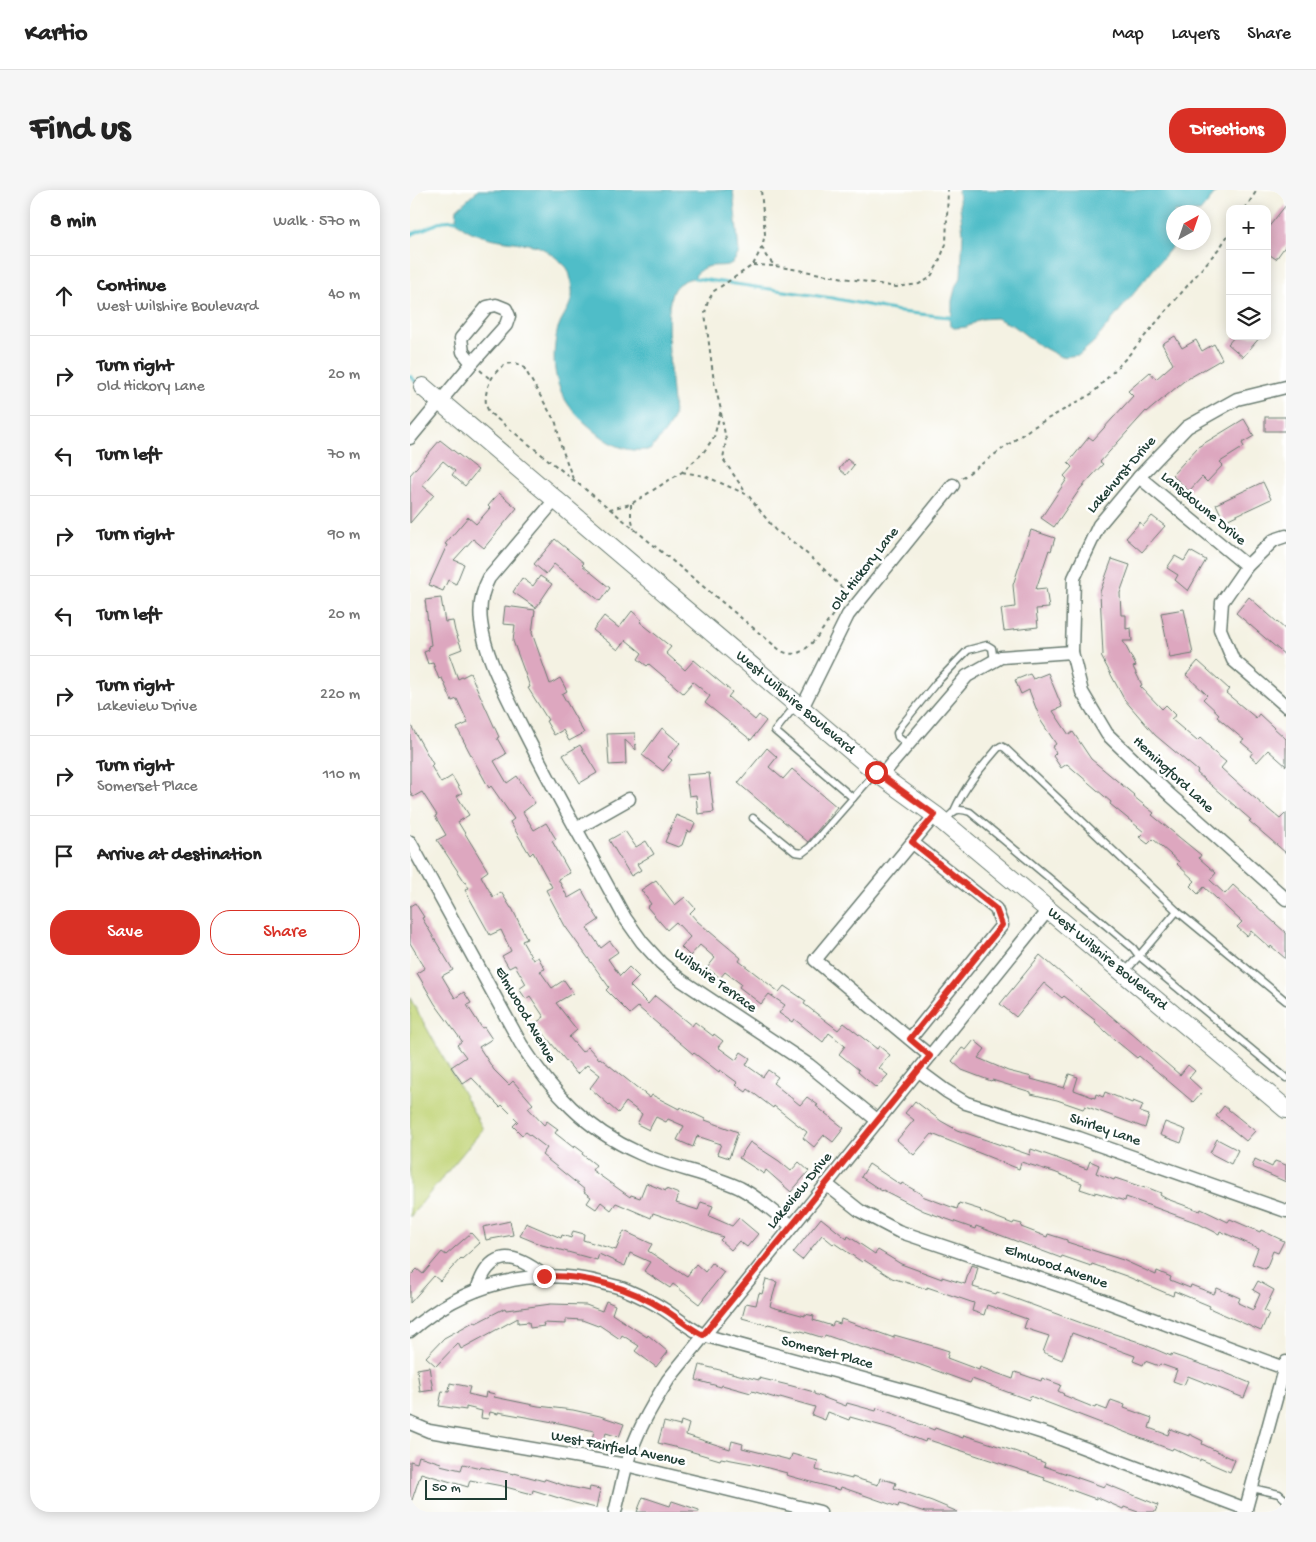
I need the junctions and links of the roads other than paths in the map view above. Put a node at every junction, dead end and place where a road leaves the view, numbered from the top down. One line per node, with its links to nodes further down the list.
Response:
1 (472, 363): 4 (street)
2 (423, 387): 4 (street, West Wilshire Boulevard)
3 (1286, 387): 6 (street, Lakehurst Drive)
4 (440, 402): 5 (street); 8 (street, West Wilshire Boulevard)
5 (410, 438)
6 (1139, 477): 10 (street, Lansdowne Drive); 11 (street, Lakehurst Drive)
7 (954, 485): 13 (street, Old Hickory Lane)
8 (555, 500): 13 (street, West Wilshire Boulevard); 21 (street, Wilshire Terrace)
9 (1286, 536): 10 (street)
10 (1247, 566): 14 (street)
11 (1072, 652): 12 (street); 24 (street, Hemingford Lane)
12 (994, 661): 15 (street); 15 (lane)
13 (800, 706): 16 (street, West Wilshire Boulevard); 17 (lane)
14 (1286, 706)
15 (908, 745): 16 (street)
16 (879, 774): 17 (lane); 19 (street, West Wilshire Boulevard)
17 (853, 798): 20 (lane)
18 (629, 799): 21 (street)
19 (944, 816): 23 (street); 25 (street, West Wilshire Boulevard); 26 (lane); 27 (lane)
20 (753, 818)
21 (576, 828): 35 (street, Wilshire Terrace)
22 (410, 842): 38 (street, Elmwood Avenue)
23 (912, 842): 30 (street); 30 (street)
24 (1286, 899)
25 (1048, 910): 28 (street, West Wilshire Boulevard); 31 (street, Lakeview Drive)
26 (1177, 911): 27 (lane); 29 (lane)
27 (1139, 956): 28 (lane); 33 (lane)
28 (1124, 974): 34 (street, West Wilshire Boulevard)
29 (1286, 1002)
30 (910, 1039): 31 (street)
31 (930, 1056): 32 (street, Lakeview Drive)
32 (918, 1071): 35 (street, Lakeview Drive); 37 (street, Shirley Lane)
33 (1286, 1078)
34 (1286, 1109)
35 (878, 1121): 36 (street, Lakeview Drive)
36 (826, 1184): 38 (street, Lakeview Drive); 43 (street, Elmwood Avenue)
37 (1286, 1211)
38 (792, 1226): 42 (street, Lakeview Drive)
39 (544, 1276): 40 (street, Somerset Place); 40 (street); 42 (street, Somerset Place)
40 (477, 1290): 41 (street, Somerset Place)
41 (410, 1331)
42 (703, 1335): 46 (street, Lakeview Drive); 49 (street, Somerset Place)
43 (1285, 1365): 44 (street)
44 (1282, 1395): 47 (street)
45 (410, 1423): 46 (street, West Fairfield Avenue)
46 (626, 1465): 50 (street, Lakeview Drive); 51 (street, West Fairfield Avenue)
47 (1252, 1488): 48 (lane); 49 (street)
48 (1286, 1500)
49 (1246, 1511)
50 (615, 1512)
51 (820, 1512)

